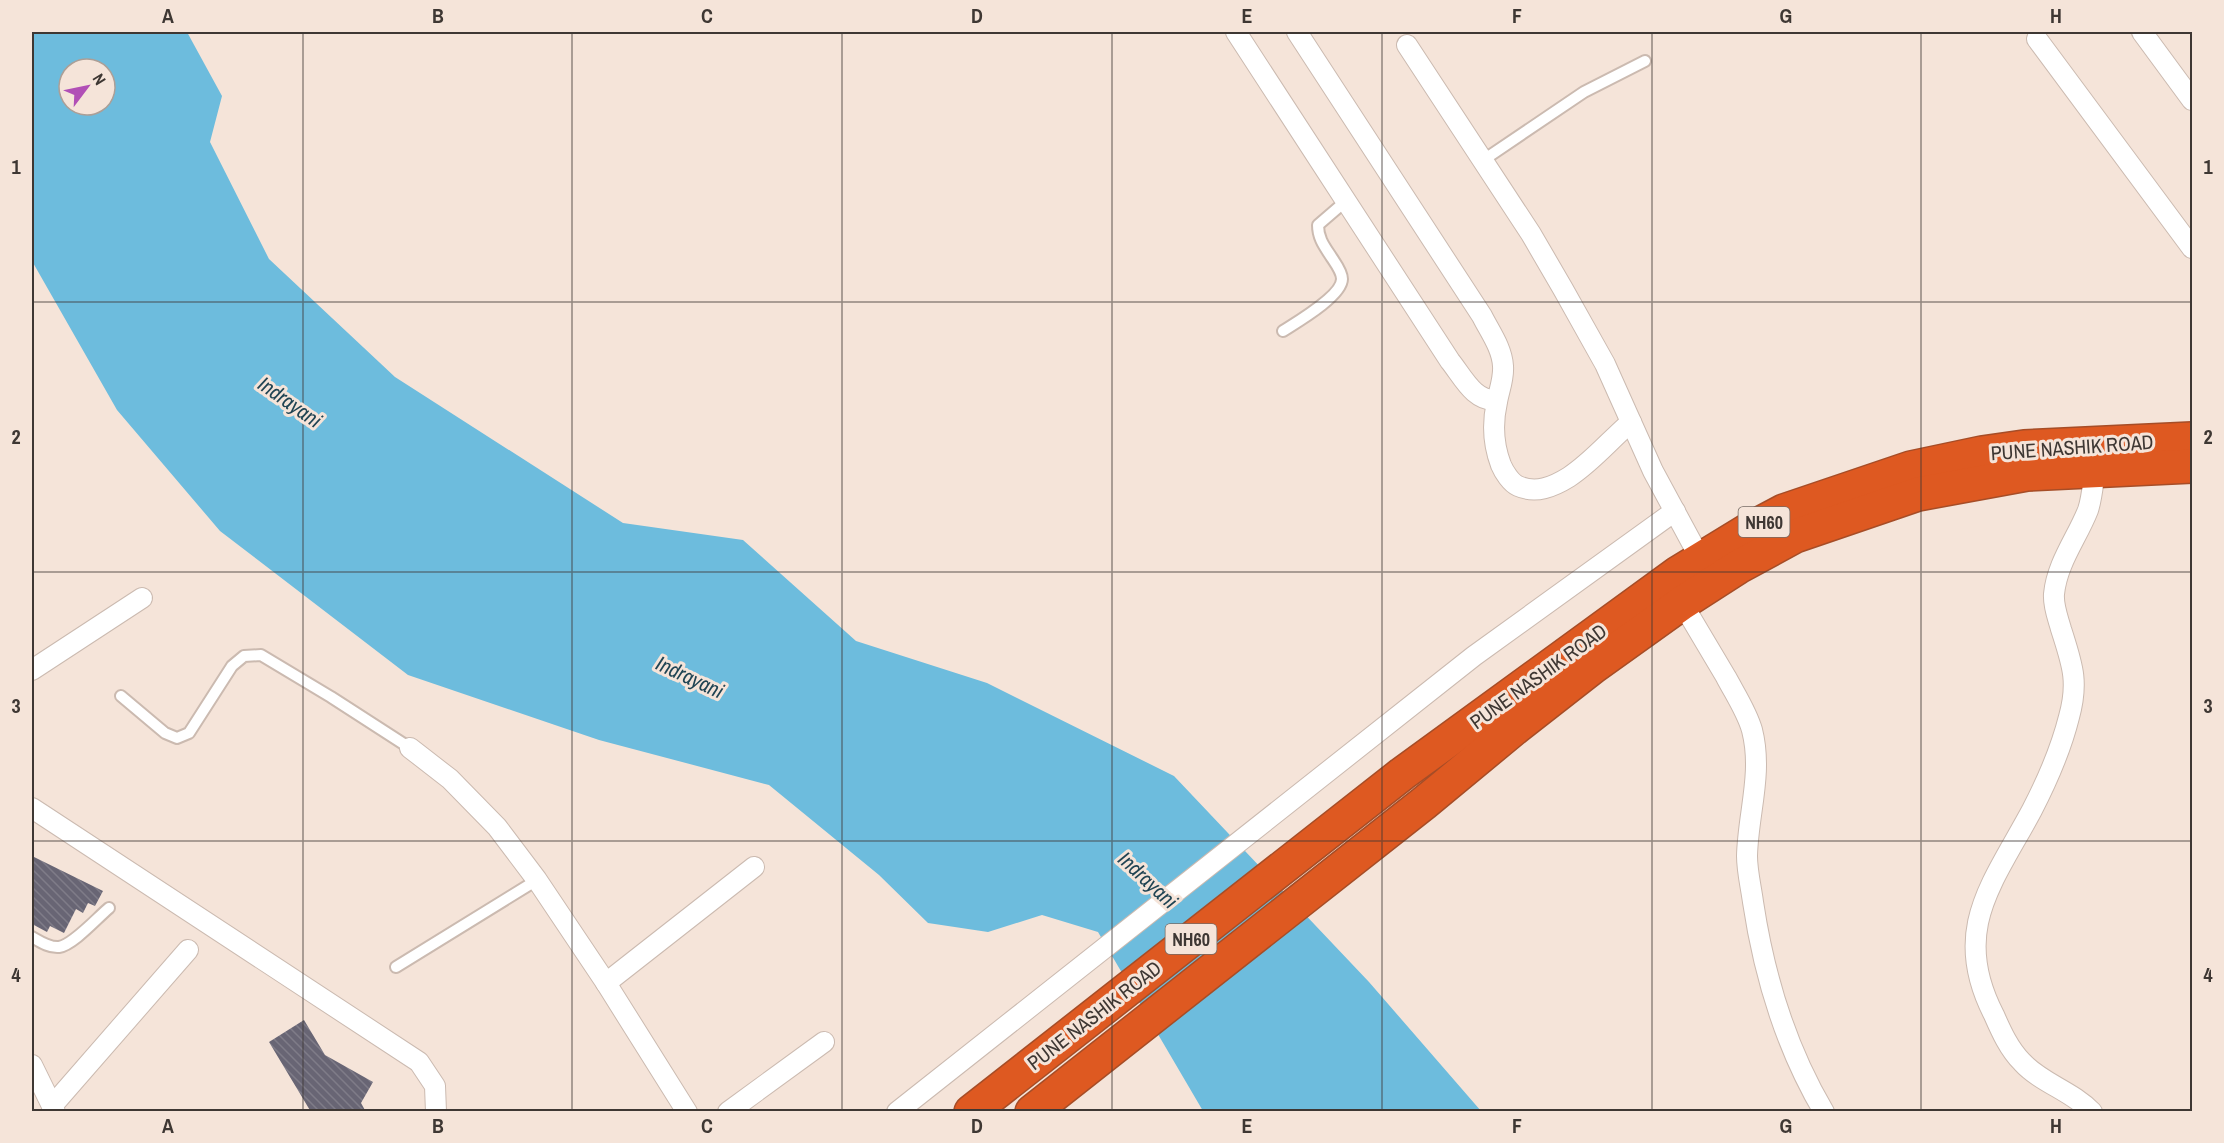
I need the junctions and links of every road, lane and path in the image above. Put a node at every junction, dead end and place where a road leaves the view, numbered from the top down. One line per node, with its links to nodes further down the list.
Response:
1 (1236, 32): 9 (street)
2 (1297, 32): 12 (street)
3 (2142, 32): 7 (street)
4 (2037, 39): 10 (street)
5 (1407, 45): 8 (street)
6 (1645, 62): 8 (lane)
7 (2193, 100)
8 (1482, 161): 13 (street)
9 (1347, 200): 11 (lane); 12 (street)
10 (2193, 248)
11 (1284, 331)
12 (1497, 400): 13 (street)
13 (1631, 423): 17 (street)
14 (2193, 439): 18 (highway, PUNE NASHIK ROAD / NH60)
15 (2193, 466): 16 (highway, PUNE NASHIK ROAD / NH60)
16 (2095, 470): 20 (highway, PUNE NASHIK ROAD / NH60); 42 (street)
17 (1675, 512): 18 (street); 39 (street)
18 (1700, 558): 34 (highway, PUNE NASHIK ROAD / NH60)
19 (142, 598): 21 (street)
20 (1682, 603): 40 (highway, PUNE NASHIK ROAD / NH60); 41 (street)
21 (32, 670)
22 (122, 696): 23 (lane)
23 (410, 748): 26 (street)
24 (32, 808): 36 (street)
25 (754, 867): 31 (street)
26 (537, 880): 30 (lane); 31 (street)
27 (109, 908): 28 (lane)
28 (32, 937)
29 (188, 950): 35 (street)
30 (396, 967)
31 (606, 983): 37 (street)
32 (824, 1042): 38 (street)
33 (32, 1065): 35 (street)
34 (976, 1108)
35 (54, 1109)
36 (436, 1112)
37 (687, 1112)
38 (728, 1112)
39 (897, 1112)
40 (1032, 1112)
41 (1824, 1112)
42 (2092, 1112)

